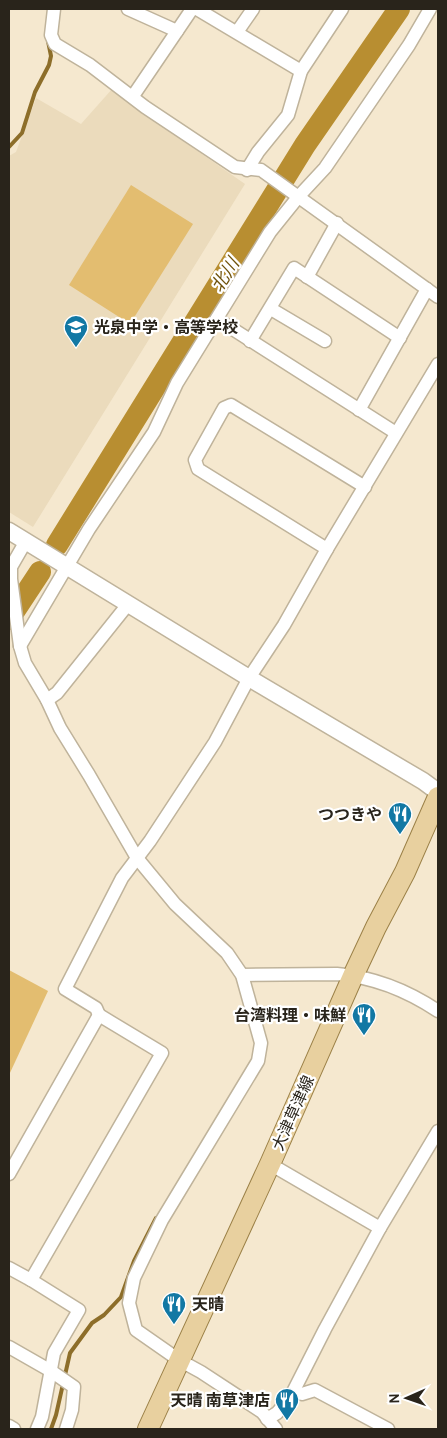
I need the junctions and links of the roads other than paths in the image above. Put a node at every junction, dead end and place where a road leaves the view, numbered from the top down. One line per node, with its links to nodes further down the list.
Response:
1 (54, 9): 11 (street)
2 (128, 9): 8 (street)
3 (192, 9): 8 (street)
4 (197, 9): 9 (street)
5 (253, 9): 9 (street)
6 (342, 9): 10 (street)
7 (430, 9): 13 (street)
8 (177, 32): 11 (street)
9 (237, 32): 10 (street)
10 (301, 71): 12 (street)
11 (133, 96): 12 (street)
12 (247, 170): 13 (street)
13 (299, 196): 14 (street); 19 (street)
14 (337, 223): 15 (street); 16 (street)
15 (307, 276): 18 (street); 20 (street)
16 (427, 289): 17 (street); 20 (street)
17 (438, 297)
18 (271, 309): 21 (street); 22 (street)
19 (217, 319): 21 (street); 30 (street)
20 (400, 338): 24 (street)
21 (250, 340): 24 (street)
22 (325, 341)
23 (438, 364): 25 (street)
24 (359, 410): 25 (street)
25 (396, 433): 26 (street)
26 (365, 488): 29 (street); 29 (street)
27 (9, 531): 28 (street)
28 (32, 545): 30 (street); 31 (street)
29 (327, 549): 34 (street)
30 (65, 564): 32 (street); 33 (street)
31 (10, 581): 33 (street)
32 (129, 603): 34 (street); 35 (street)
33 (20, 642): 35 (street)
34 (249, 678): 36 (street); 38 (street)
35 (46, 700): 38 (street)
36 (438, 792)
37 (438, 797): 40 (main road, 大津草津線)
38 (137, 858): 39 (street); 42 (street)
39 (242, 975): 40 (street); 50 (street)
40 (353, 976): 41 (street); 44 (main road, 大津草津線)
41 (438, 1011)
42 (99, 1015): 45 (street); 48 (street)
43 (438, 1131): 46 (street)
44 (270, 1164): 46 (street); 50 (main road, 大津草津線)
45 (9, 1174)
46 (380, 1228): 52 (street)
47 (9, 1268): 48 (street)
48 (31, 1280): 51 (street)
49 (9, 1347): 51 (street)
50 (179, 1360): 53 (street); 58 (main road, 大津草津線)
51 (50, 1371): 56 (street); 57 (street)
52 (293, 1392): 53 (street); 60 (street)
53 (267, 1419): 59 (street)
54 (9, 1426): 55 (street)
55 (14, 1429)
56 (37, 1429)
57 (66, 1429)
58 (148, 1429)
59 (276, 1429)
60 (388, 1429)

